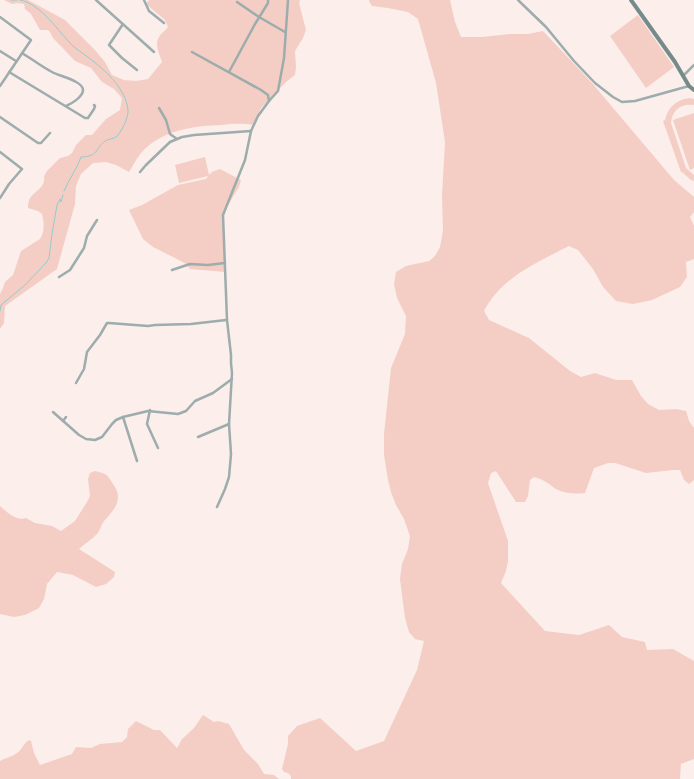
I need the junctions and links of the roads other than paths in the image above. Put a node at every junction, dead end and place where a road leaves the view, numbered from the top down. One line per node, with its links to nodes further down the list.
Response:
1 (96, 0): 11 (street)
2 (144, 0): 10 (street)
3 (268, 0): 9 (street)
4 (288, 0): 12 (street)
5 (518, 0): 25 (street)
6 (631, 0): 22 (street)
7 (238, 2): 9 (street)
8 (0, 17): 16 (street)
9 (259, 17): 12 (street); 21 (street)
10 (164, 23)
11 (123, 24): 14 (street); 19 (street)
12 (285, 32): 27 (street)
13 (0, 51): 17 (street)
14 (154, 52)
15 (192, 52): 21 (street)
16 (22, 53): 17 (street); 29 (street)
17 (16, 61): 20 (street)
18 (694, 65): 22 (street)
19 (137, 70)
20 (8, 72): 23 (street); 29 (street)
21 (228, 72): 27 (street)
22 (682, 76): 25 (street)
23 (2, 81): 24 (street)
24 (0, 86)
25 (689, 86): 26 (street)
26 (694, 90)
27 (269, 101): 32 (street)
28 (94, 105): 29 (street)
29 (66, 106)
30 (159, 108): 34 (street)
31 (0, 117): 33 (street)
32 (251, 131): 34 (street); 39 (street)
33 (50, 133)
34 (177, 139): 36 (street)
35 (0, 152): 37 (street)
36 (140, 172)
37 (0, 198)
38 (97, 220): 41 (street)
39 (225, 263): 40 (street); 42 (street)
40 (172, 270)
41 (59, 277)
42 (227, 320): 43 (street); 44 (street)
43 (232, 379): 46 (street); 50 (street)
44 (76, 383)
45 (58, 410): 49 (street)
46 (150, 410): 48 (street); 52 (street)
47 (66, 417): 49 (street)
48 (122, 417): 49 (street); 53 (street)
49 (63, 420)
50 (229, 424): 51 (street); 54 (street)
51 (198, 437)
52 (158, 448)
53 (136, 462)
54 (216, 506)

